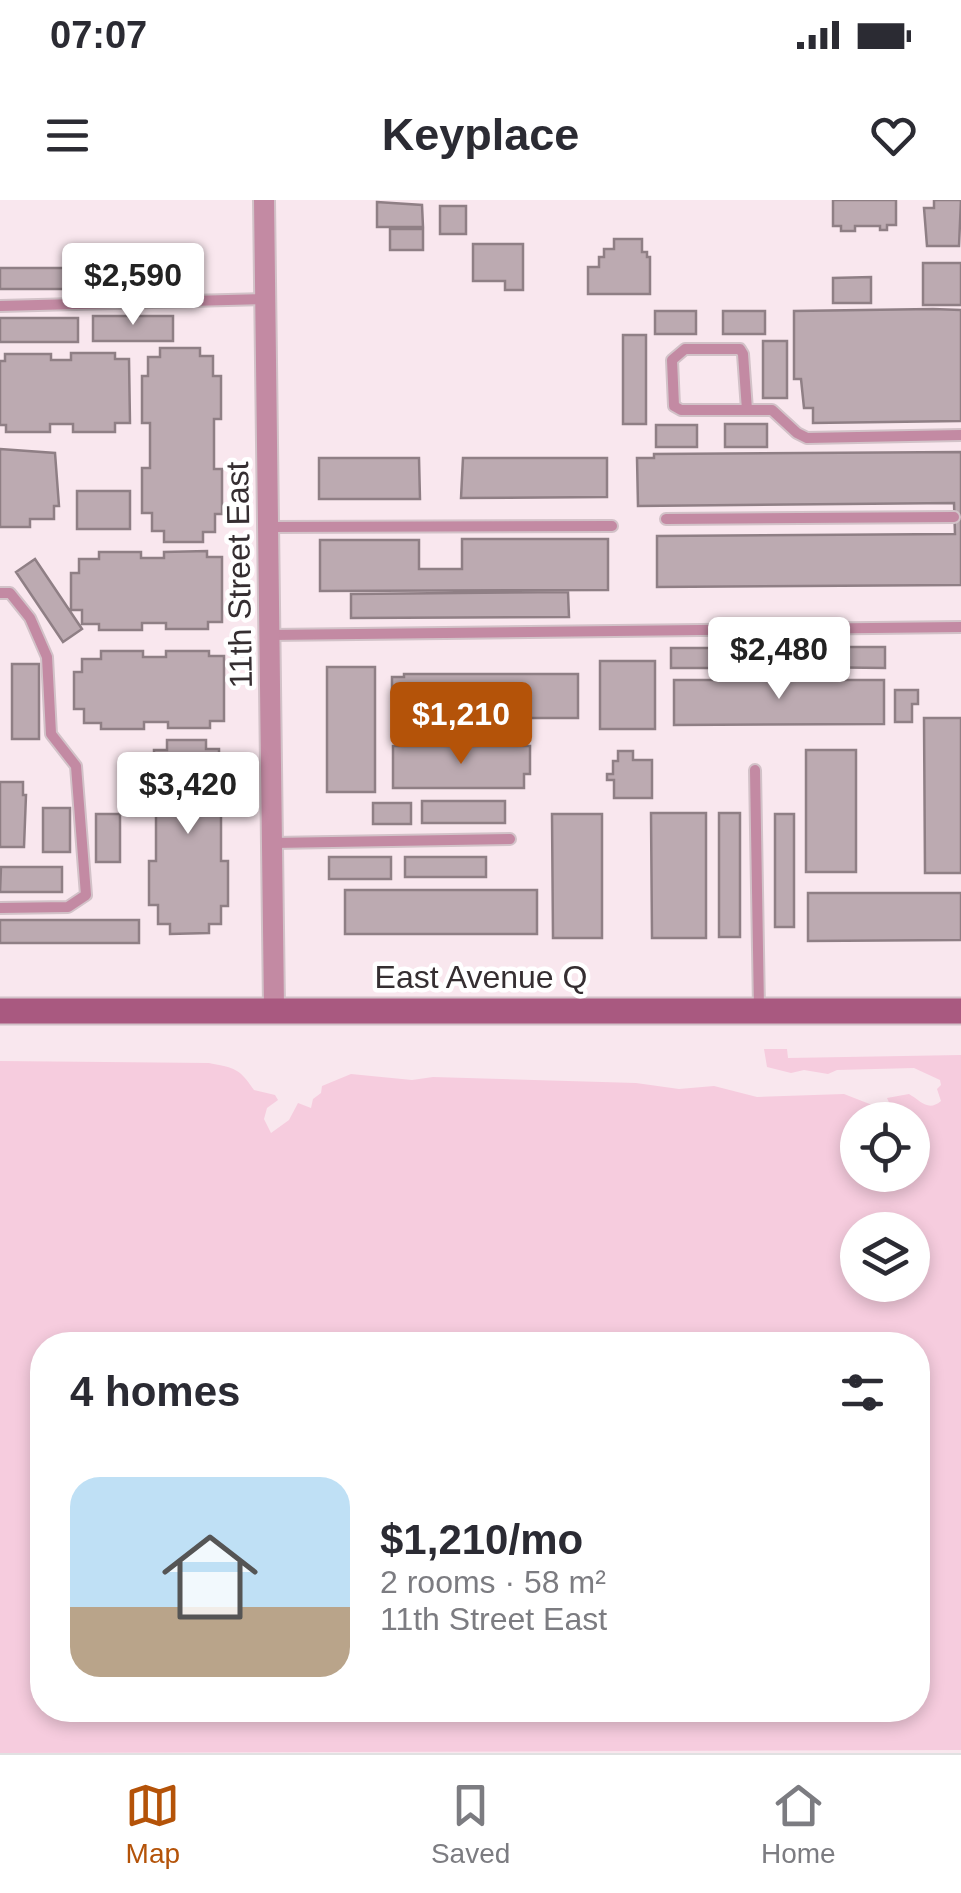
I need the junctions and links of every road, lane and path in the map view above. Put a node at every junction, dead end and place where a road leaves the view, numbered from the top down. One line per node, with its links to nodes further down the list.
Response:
1 (264, 200): 2 (street, 11th Street East)
2 (266, 299): 3 (lane); 9 (street, 11th Street East)
3 (0, 306)
4 (747, 410): 4 (lane); 5 (lane)
5 (961, 435)
6 (954, 517): 7 (lane)
7 (666, 519)
8 (612, 526): 9 (lane)
9 (268, 527): 12 (street, 11th Street East)
10 (0, 593): 16 (lane)
11 (961, 627): 12 (lane)
12 (270, 636): 15 (street, 11th Street East)
13 (755, 770): 18 (lane)
14 (510, 839): 15 (lane)
15 (272, 842): 17 (street, 11th Street East)
16 (0, 908)
17 (274, 1008): 18 (main road, East Avenue Q); 20 (main road, East Avenue Q)
18 (758, 1010): 19 (main road, East Avenue Q)
19 (961, 1010)
20 (0, 1011)

